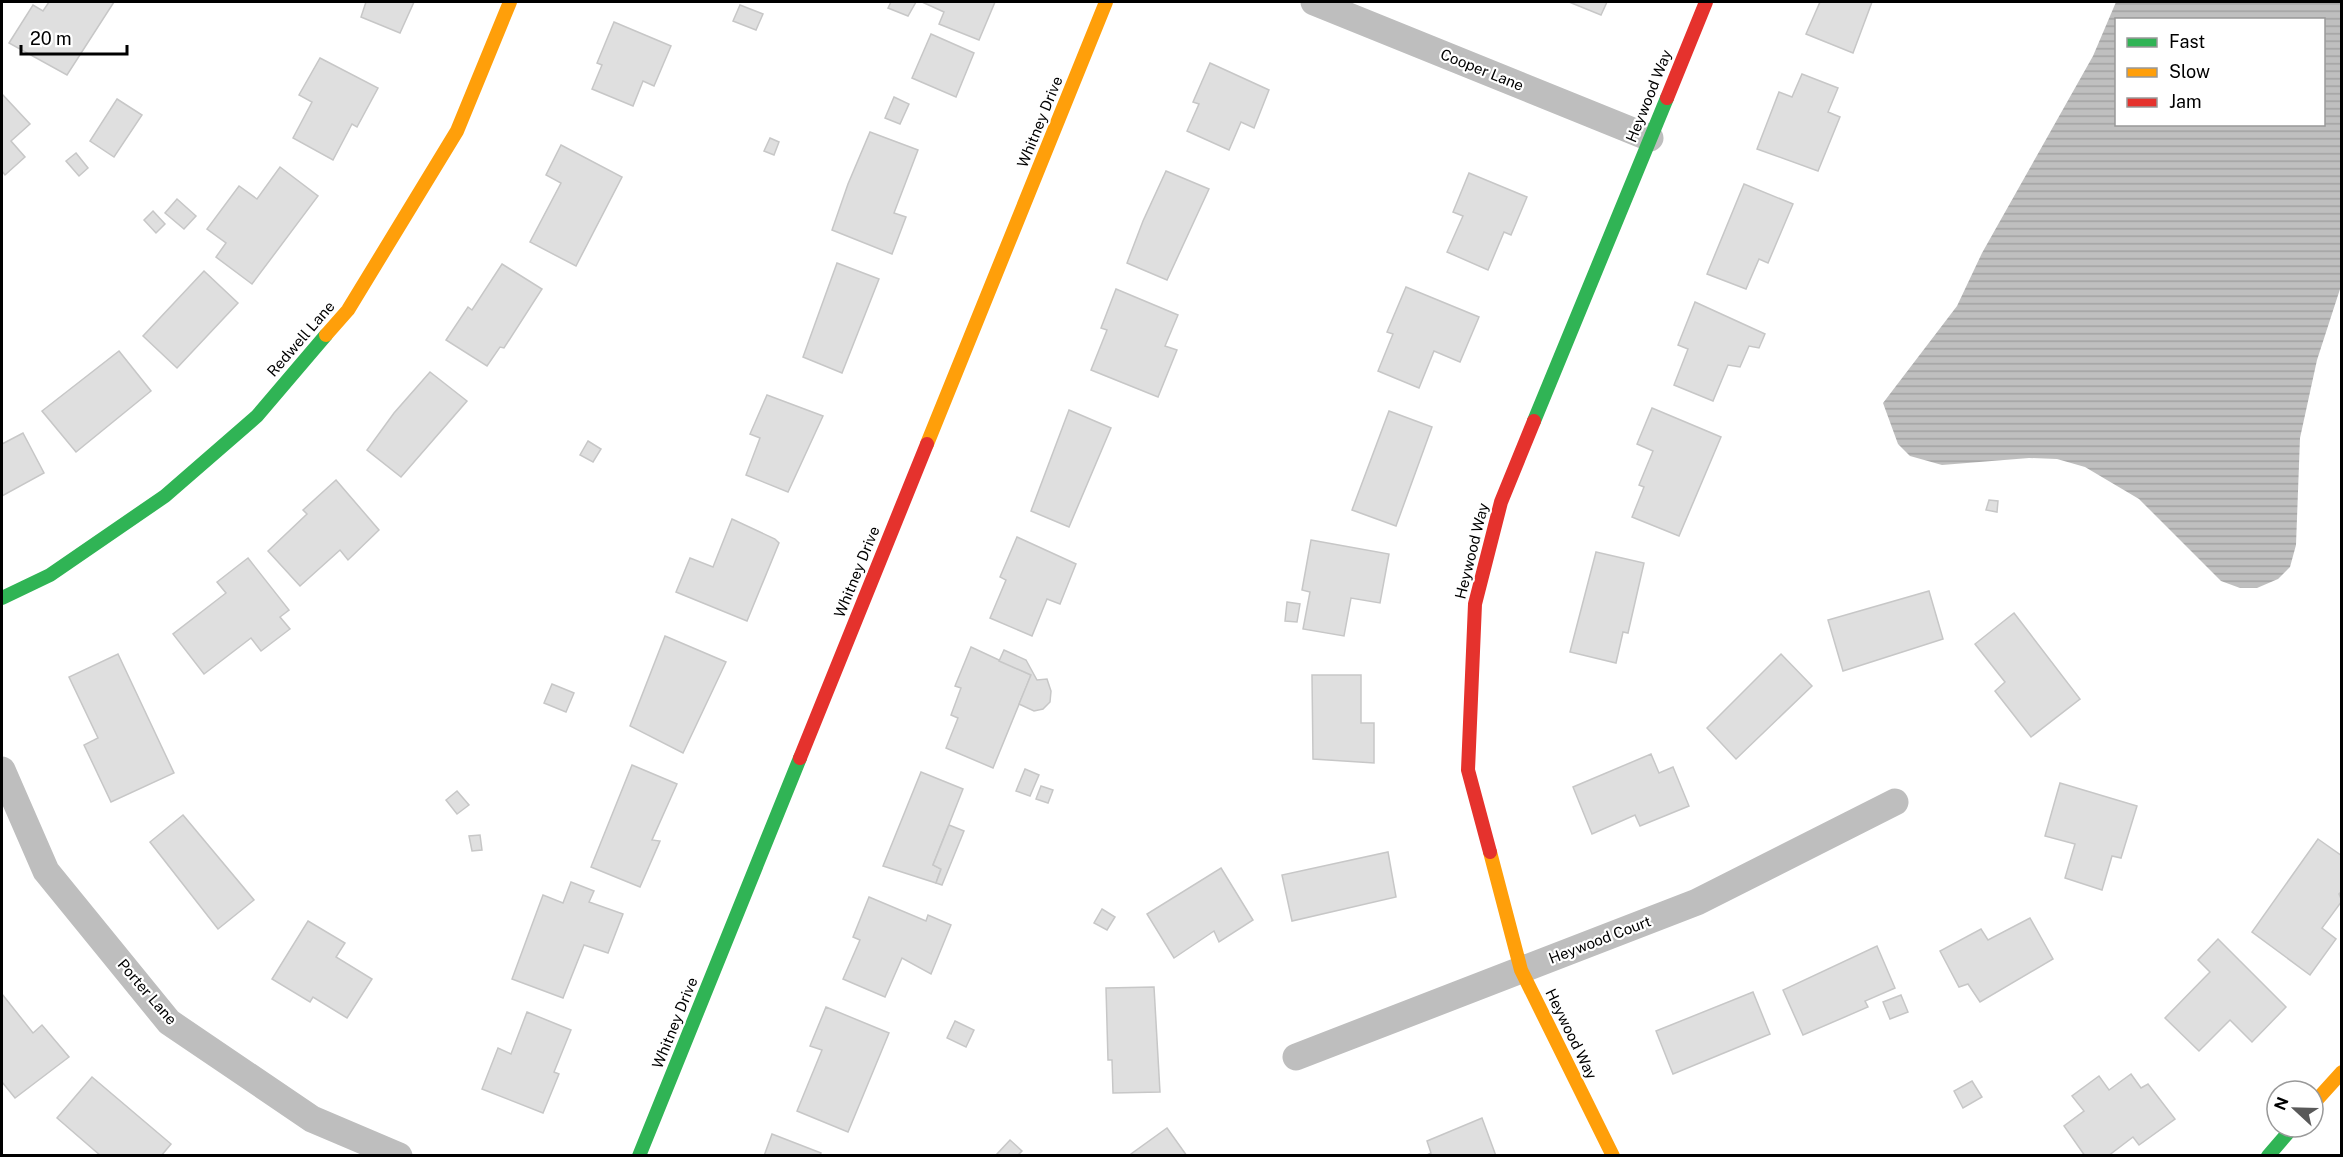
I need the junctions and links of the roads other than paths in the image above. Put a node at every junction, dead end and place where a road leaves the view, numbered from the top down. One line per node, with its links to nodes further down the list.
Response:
1 (510, 2): 6 (street, Redwell Lane)
2 (1106, 2): 15 (street, Whitney Drive)
3 (1314, 2): 5 (street, Cooper Lane)
4 (1706, 2): 5 (street, Heywood Way)
5 (1650, 138): 9 (street, Heywood Way)
6 (2, 598)
7 (2, 770): 14 (street, Porter Lane)
8 (1895, 802): 9 (street, Heywood Court)
9 (1521, 970): 10 (street, Heywood Court); 16 (street, Heywood Way)
10 (1296, 1057)
11 (2342, 1072): 12 (street)
12 (2325, 1091)
13 (2282, 1139): 17 (street)
14 (399, 1155)
15 (639, 1155)
16 (1613, 1155)
17 (2268, 1155)

